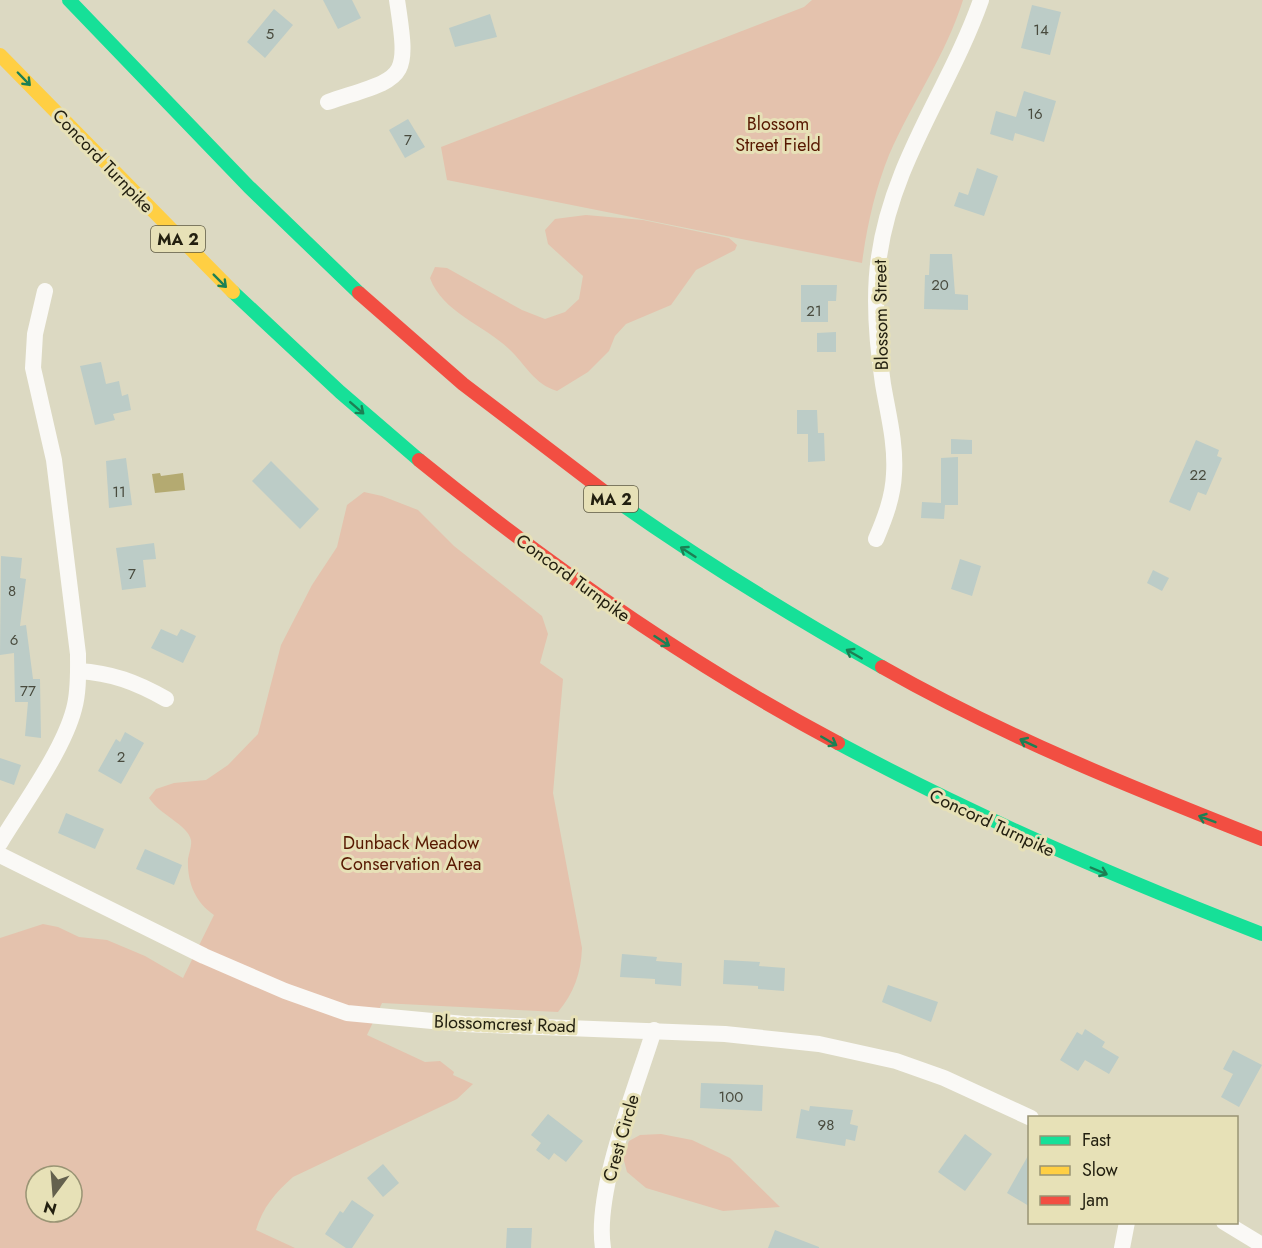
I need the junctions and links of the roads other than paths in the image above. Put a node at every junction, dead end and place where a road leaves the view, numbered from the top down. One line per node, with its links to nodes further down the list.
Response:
1 (69, 0): 10 (highway, MA 2, one-way to 1)
2 (397, 0): 5 (street)
3 (981, 0): 7 (street, Blossom Street)
4 (0, 55): 13 (highway, Concord Turnpike / MA 2, one-way to 13)
5 (328, 102)
6 (45, 291): 8 (street)
7 (876, 539)
8 (78, 671): 9 (street); 11 (street)
9 (166, 699)
10 (1262, 839)
11 (0, 843)
12 (0, 855): 14 (street, Blossomcrest Road)
13 (1262, 934)
14 (654, 1030): 15 (street, Blossomcrest Road); 19 (street, Crest Circle)
15 (1028, 1117)
16 (1127, 1224): 20 (street)
17 (1227, 1224): 18 (street)
18 (1262, 1245)
19 (603, 1248)
20 (1122, 1248)

